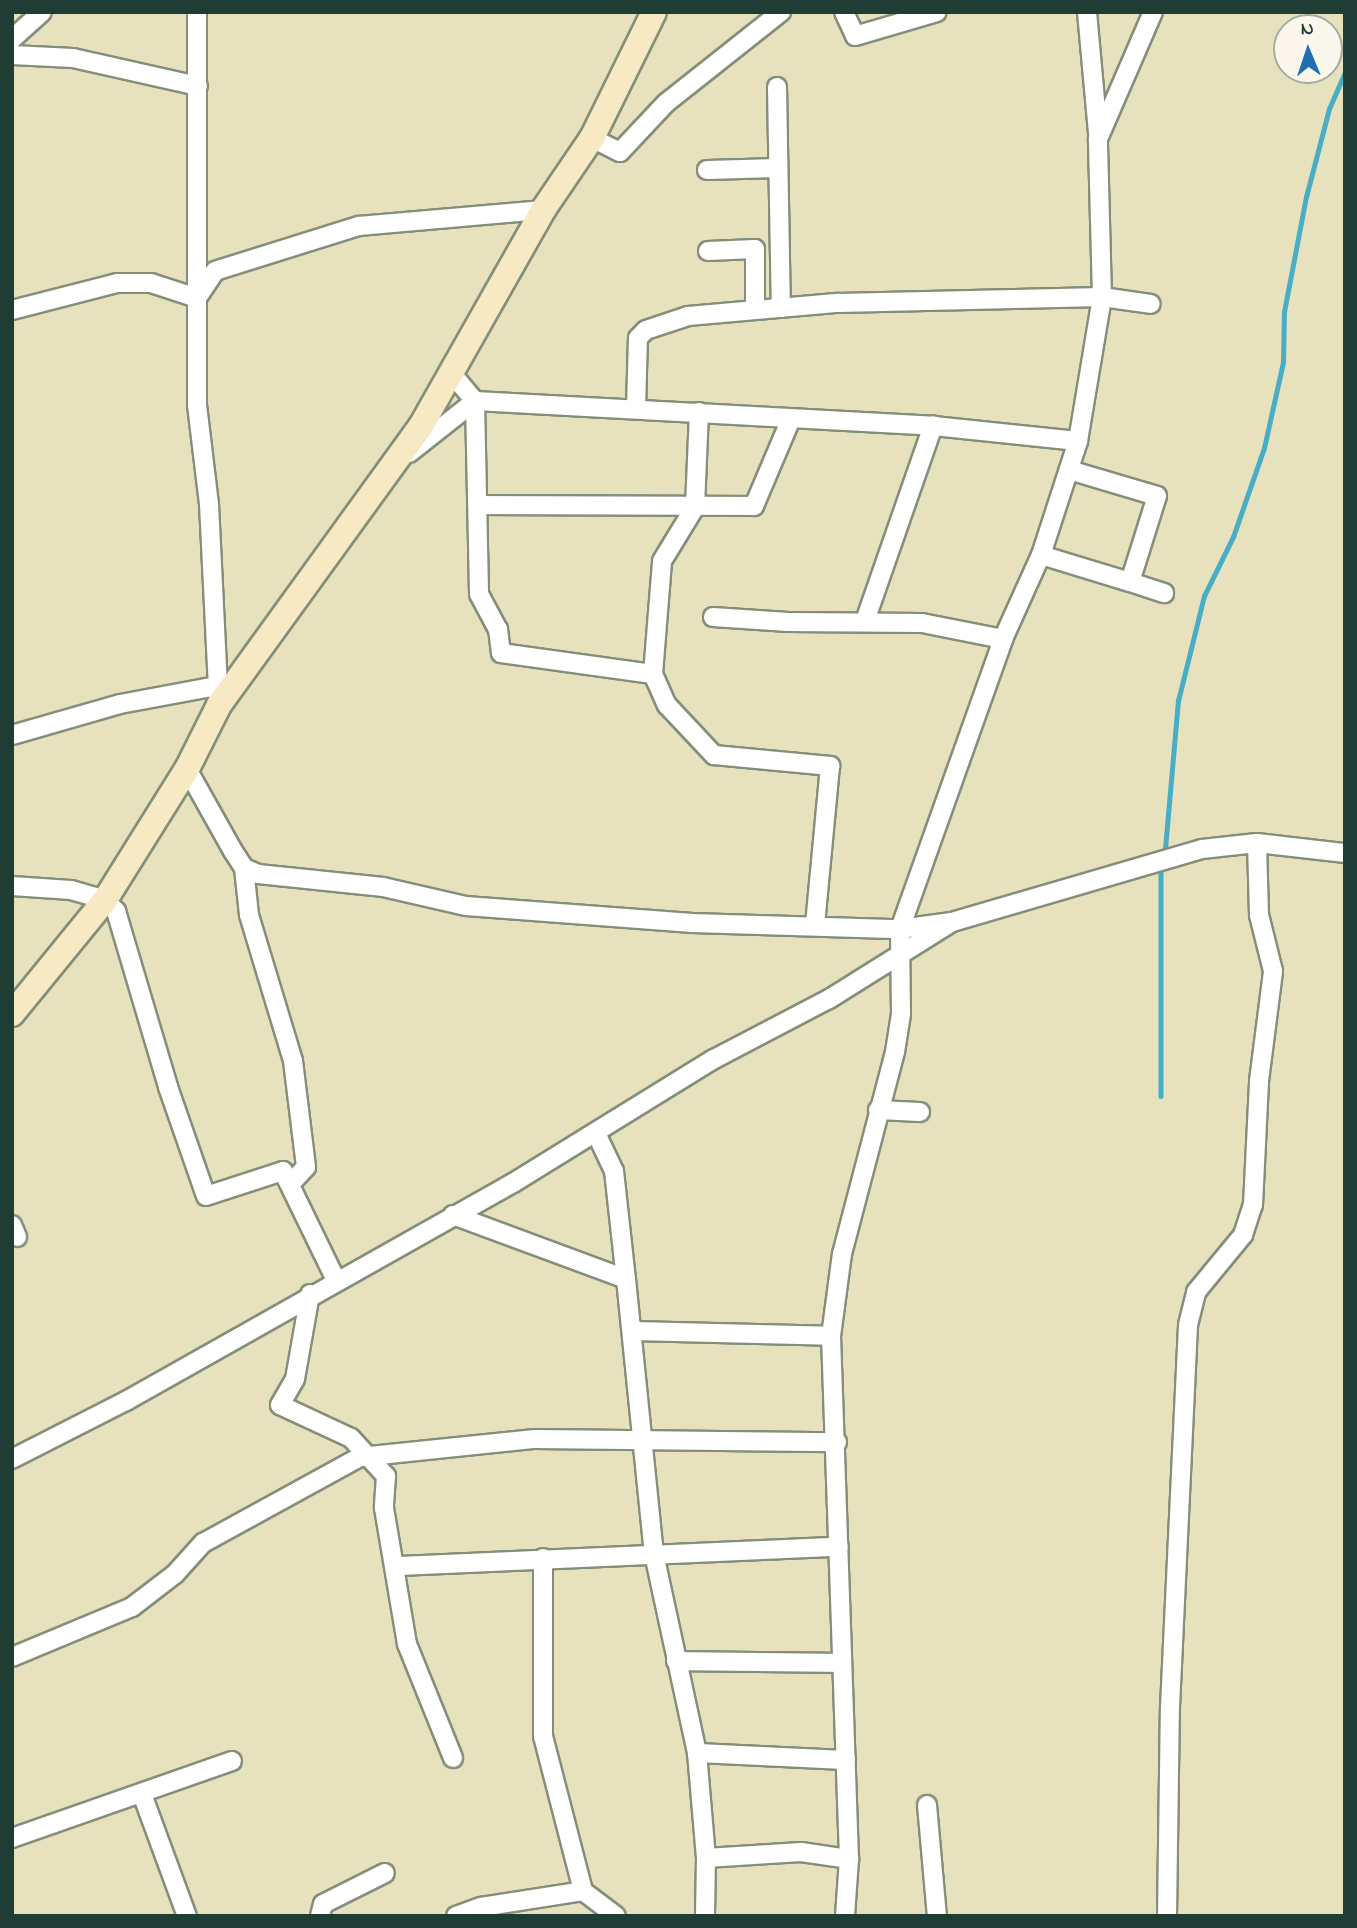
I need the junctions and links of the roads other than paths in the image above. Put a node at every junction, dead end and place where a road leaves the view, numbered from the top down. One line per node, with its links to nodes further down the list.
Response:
1 (42, 12): 9 (street)
2 (197, 12): 11 (street)
3 (654, 12): 13 (street)
4 (781, 12): 13 (street)
5 (844, 12): 6 (street)
6 (937, 12)
7 (1087, 12): 14 (street)
8 (1153, 12): 14 (street)
9 (12, 38)
10 (12, 55): 11 (street)
11 (198, 86): 20 (street)
12 (777, 87): 15 (street)
13 (592, 138): 17 (street)
14 (1098, 139): 19 (street)
15 (778, 168): 16 (street); 22 (street)
16 (707, 170)
17 (543, 210): 20 (street); 25 (street)
18 (708, 251): 24 (street)
19 (1102, 297): 21 (street); 22 (street); 31 (street)
20 (197, 298): 23 (street); 43 (street)
21 (1151, 304)
22 (781, 308): 24 (street)
23 (12, 310)
24 (755, 310): 27 (street)
25 (453, 375): 26 (street); 32 (street)
26 (475, 401): 27 (street); 32 (street); 34 (street)
27 (636, 408): 28 (street)
28 (699, 412): 29 (street); 35 (street)
29 (791, 419): 30 (street); 35 (street)
30 (933, 426): 31 (street); 40 (street)
31 (1078, 441): 33 (street)
32 (393, 466): 43 (street)
33 (1069, 470): 36 (street); 37 (street)
34 (479, 505): 35 (street); 42 (street)
35 (695, 507): 42 (street)
36 (1041, 555): 37 (street); 41 (street)
37 (1130, 582): 38 (street)
38 (1164, 593)
39 (713, 617): 40 (street)
40 (866, 621): 41 (street)
41 (1003, 639): 53 (street)
42 (653, 674): 52 (street)
43 (218, 695): 44 (street); 45 (street)
44 (12, 735)
45 (187, 769): 48 (street); 50 (street)
46 (1257, 843): 47 (street); 51 (street); 95 (street)
47 (1345, 853)
48 (244, 867): 52 (street); 59 (street)
49 (12, 886): 50 (street)
50 (106, 900): 55 (street); 59 (street)
51 (952, 922): 53 (street); 54 (street)
52 (815, 925): 53 (street)
53 (900, 929): 54 (street)
54 (899, 958): 56 (street); 58 (street)
55 (12, 1014)
56 (878, 1110): 57 (street); 65 (street)
57 (920, 1112)
58 (596, 1133): 60 (street); 61 (street)
59 (290, 1184): 62 (street)
60 (453, 1215): 61 (street); 62 (street)
61 (626, 1279): 64 (street)
62 (336, 1280): 63 (street)
63 (310, 1294): 68 (street); 69 (street)
64 (632, 1331): 65 (street); 66 (street)
65 (831, 1336): 67 (street)
66 (643, 1440): 67 (street); 68 (street); 71 (street)
67 (837, 1443): 70 (street)
68 (367, 1456): 73 (street); 74 (street)
69 (12, 1459)
70 (839, 1547): 71 (street); 76 (street)
71 (654, 1555): 72 (street); 75 (street)
72 (543, 1558): 73 (street); 87 (street)
73 (397, 1566): 78 (street)
74 (12, 1657)
75 (676, 1661): 76 (street); 77 (street)
76 (839, 1664): 79 (street)
77 (697, 1753): 79 (street); 84 (street)
78 (453, 1758)
79 (846, 1760): 85 (street)
80 (232, 1761): 81 (street)
81 (142, 1794): 83 (street); 88 (street)
82 (927, 1805): 94 (street)
83 (12, 1838)
84 (706, 1858): 85 (street); 92 (street)
85 (849, 1859): 93 (street)
86 (385, 1873): 89 (street)
87 (583, 1891): 90 (street); 91 (street)
88 (187, 1916)
89 (320, 1916)
90 (456, 1916)
91 (616, 1916)
92 (705, 1916)
93 (845, 1916)
94 (937, 1916)
95 (1167, 1916)

